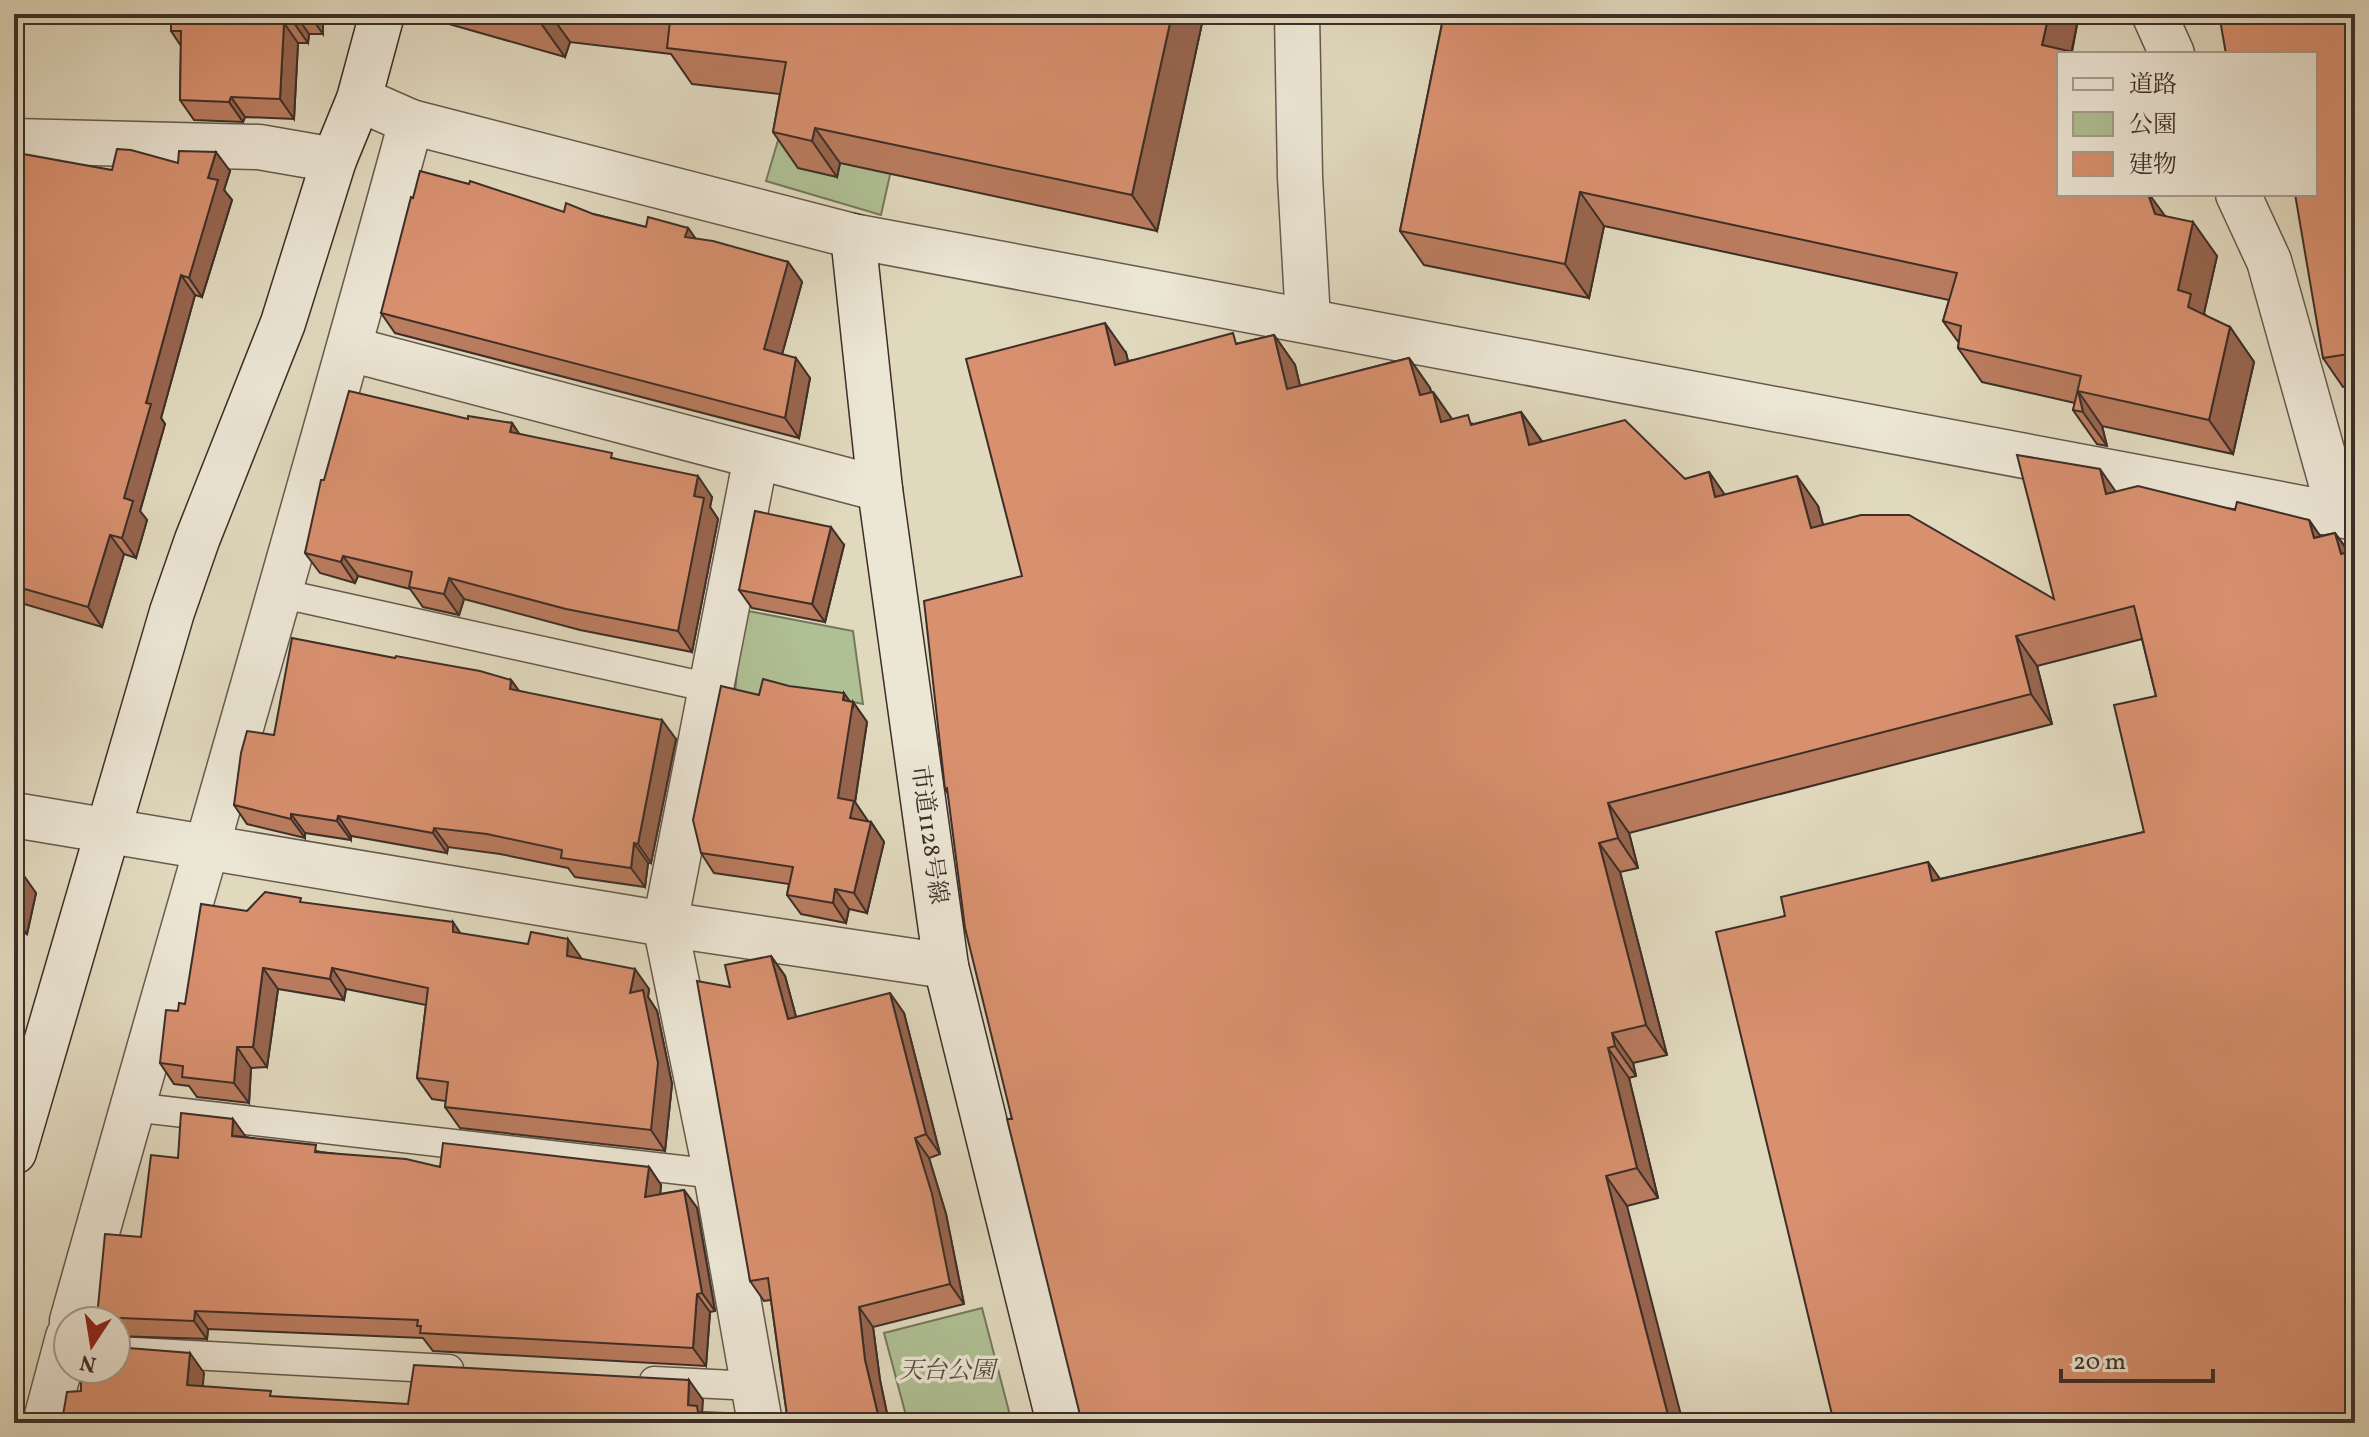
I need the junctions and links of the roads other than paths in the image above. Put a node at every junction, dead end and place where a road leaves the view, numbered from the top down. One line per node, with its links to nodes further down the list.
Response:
1 (382, 14): 5 (street)
2 (1297, 14): 11 (street)
3 (2154, 14): 4 (street)
4 (2171, 52)
5 (359, 99): 6 (street); 8 (street)
6 (411, 122): 10 (street); 12 (street)
7 (14, 141): 8 (street)
8 (334, 160): 19 (street)
9 (2239, 196): 15 (street)
10 (853, 236): 11 (street); 14 (street, 市道1128号線)
11 (1308, 320): 15 (street)
12 (350, 349): 13 (street); 16 (street)
13 (756, 457): 14 (street); 17 (street)
14 (880, 489): 22 (street, 市道1128号線)
15 (2348, 517)
16 (279, 593): 17 (lane); 20 (street)
17 (711, 688): 21 (street)
18 (14, 815): 19 (street)
19 (108, 831): 20 (street); 24 (street)
20 (205, 847): 21 (street); 23 (street)
21 (665, 924): 22 (street); 25 (street)
22 (946, 966): 33 (street, 市道1128号線)
23 (132, 1107): 25 (lane); 26 (street)
24 (14, 1152)
25 (716, 1174): 31 (street)
26 (77, 1305)
27 (132, 1352): 28 (lane)
28 (483, 1371)
29 (626, 1379): 31 (lane)
30 (55, 1385): 32 (street)
31 (757, 1405)
32 (45, 1423)
33 (1059, 1423)

